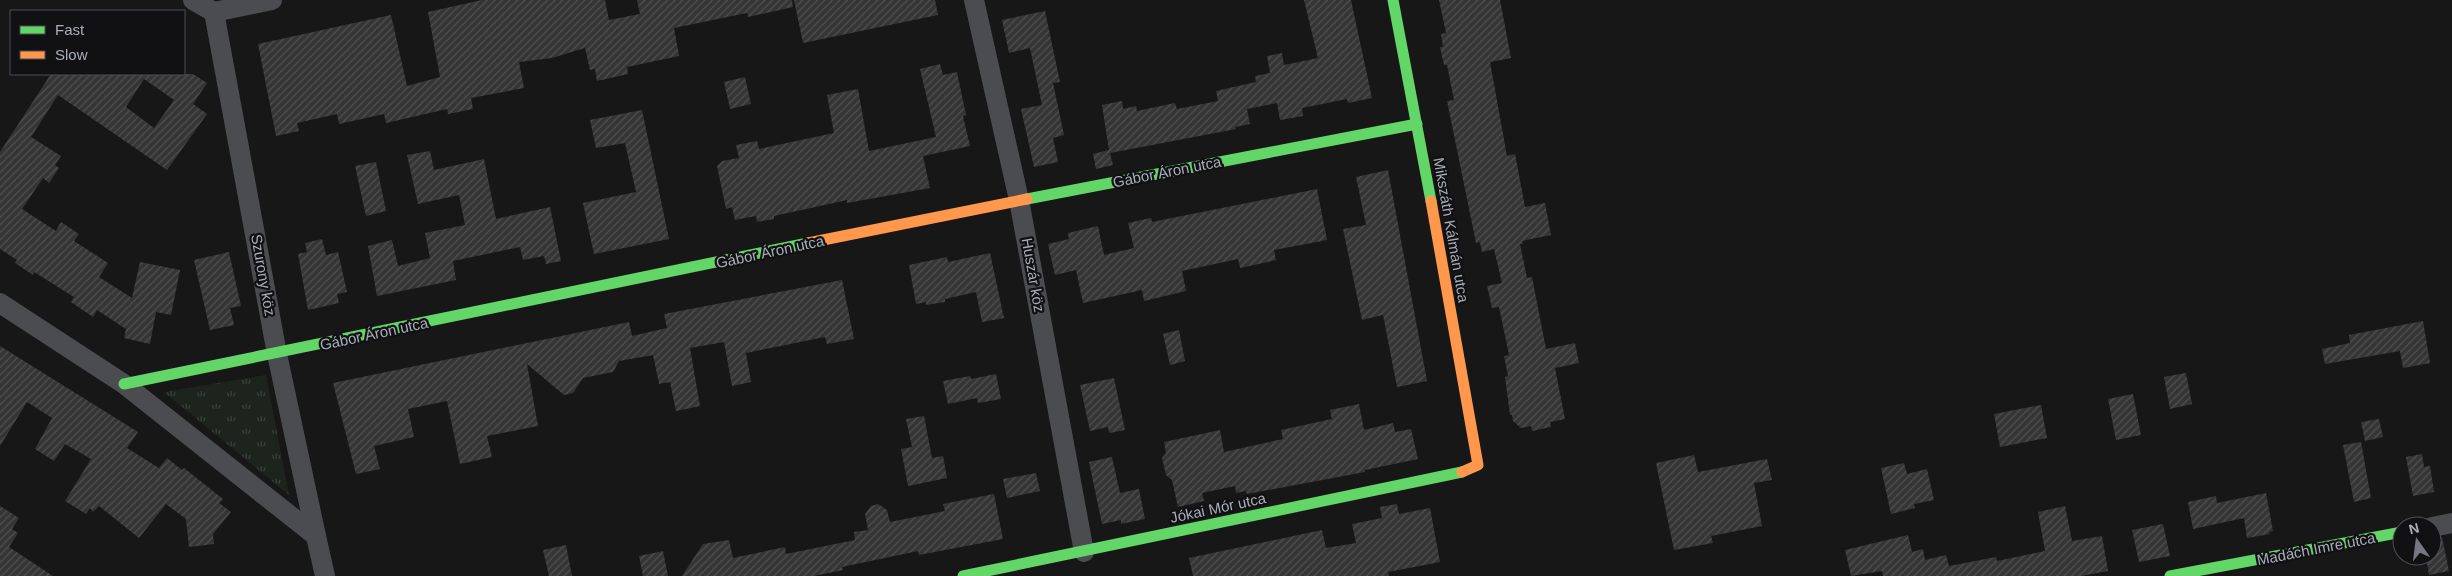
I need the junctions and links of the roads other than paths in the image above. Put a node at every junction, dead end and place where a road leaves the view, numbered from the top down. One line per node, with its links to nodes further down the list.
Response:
1 (193, 0): 5 (street)
2 (272, 0): 5 (street)
3 (974, 0): 7 (street, Huszár köz)
4 (1392, 0): 6 (street, Mikszáth Kálmán utca)
5 (214, 12): 9 (street, Szurony köz)
6 (1417, 124): 7 (street, Gábor Áron utca); 11 (street, Mikszáth Kálmán utca)
7 (1019, 200): 9 (street, Gábor Áron utca); 14 (street, Huszár köz)
8 (0, 303): 10 (street)
9 (277, 354): 10 (street, Gábor Áron utca); 13 (street, Szurony köz)
10 (124, 384): 13 (street)
11 (1478, 465): 14 (street, Jókai Mór utca)
12 (2392, 534): 17 (street, Madách Imre utca)
13 (316, 536): 15 (street)
14 (1084, 552): 16 (street, Jókai Mór utca)
15 (325, 576)
16 (963, 576)
17 (2170, 576)

